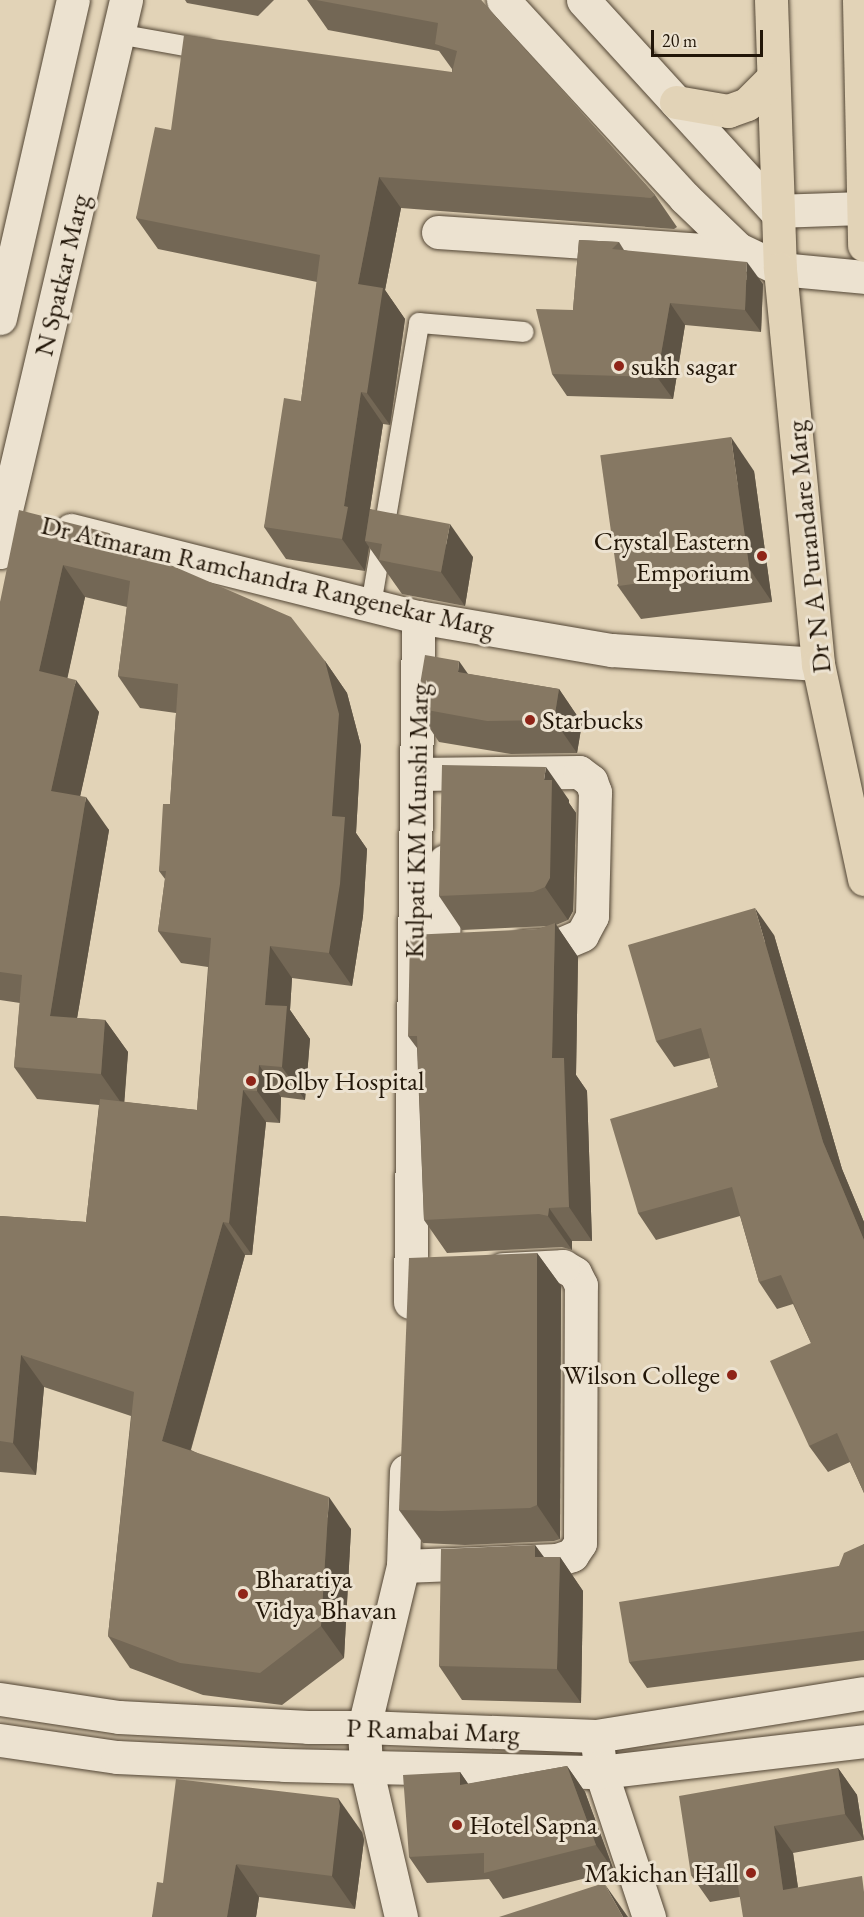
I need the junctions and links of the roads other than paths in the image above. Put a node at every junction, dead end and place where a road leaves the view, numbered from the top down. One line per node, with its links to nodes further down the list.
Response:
1 (73, 0): 18 (street, N Spatkar Marg)
2 (126, 0): 7 (street, N Spatkar Marg)
3 (503, 0): 15 (street)
4 (583, 0): 10 (street)
5 (771, 0): 9 (main road, Dr N A Purandare Marg)
6 (859, 0): 11 (main road)
7 (118, 34): 8 (lane); 20 (street, N Spatkar Marg)
8 (224, 53)
9 (772, 79): 10 (main road); 12 (main road, Dr N A Purandare Marg)
10 (676, 102): 12 (street)
11 (861, 208): 12 (street); 14 (main road)
12 (776, 211): 16 (main road, Dr N A Purandare Marg)
13 (438, 232): 15 (street)
14 (864, 245)
15 (738, 249): 16 (street)
16 (780, 268): 17 (street); 24 (main road, Dr N A Purandare Marg)
17 (864, 277)
18 (0, 318)
19 (524, 332): 22 (lane)
20 (3, 513): 21 (street, N Spatkar Marg); 22 (street, Dr Atmaram Ramchandra Rangenekar Marg)
21 (0, 552)
22 (370, 605): 23 (street, Dr Atmaram Ramchandra Rangenekar Marg)
23 (418, 617): 24 (street, Dr Atmaram Ramchandra Rangenekar Marg); 25 (street, Kulpati KM Munshi Marg)
24 (818, 664): 26 (main road, Dr N A Purandare Marg)
25 (432, 774): 27 (street, Kulpati KM Munshi Marg); 27 (street); 27 (street)
26 (864, 879)
27 (429, 950): 29 (street, Kulpati KM Munshi Marg)
28 (476, 1271): 31 (street)
29 (409, 1332)
30 (406, 1438): 31 (street)
31 (403, 1566): 35 (street)
32 (864, 1693): 36 (street, P Ramabai Marg)
33 (0, 1699): 34 (street, P Ramabai Marg)
34 (118, 1717): 35 (street, P Ramabai Marg); 39 (street)
35 (364, 1727): 36 (street, P Ramabai Marg); 40 (street)
36 (596, 1736): 41 (street)
37 (0, 1740): 39 (street, P Ramabai Marg)
38 (864, 1742): 41 (street, P Ramabai Marg)
39 (117, 1757): 40 (street, P Ramabai Marg)
40 (366, 1767): 41 (street, P Ramabai Marg); 44 (street)
41 (601, 1772): 43 (street)
42 (608, 1899): 43 (street)
43 (645, 1906)
44 (401, 1917)

